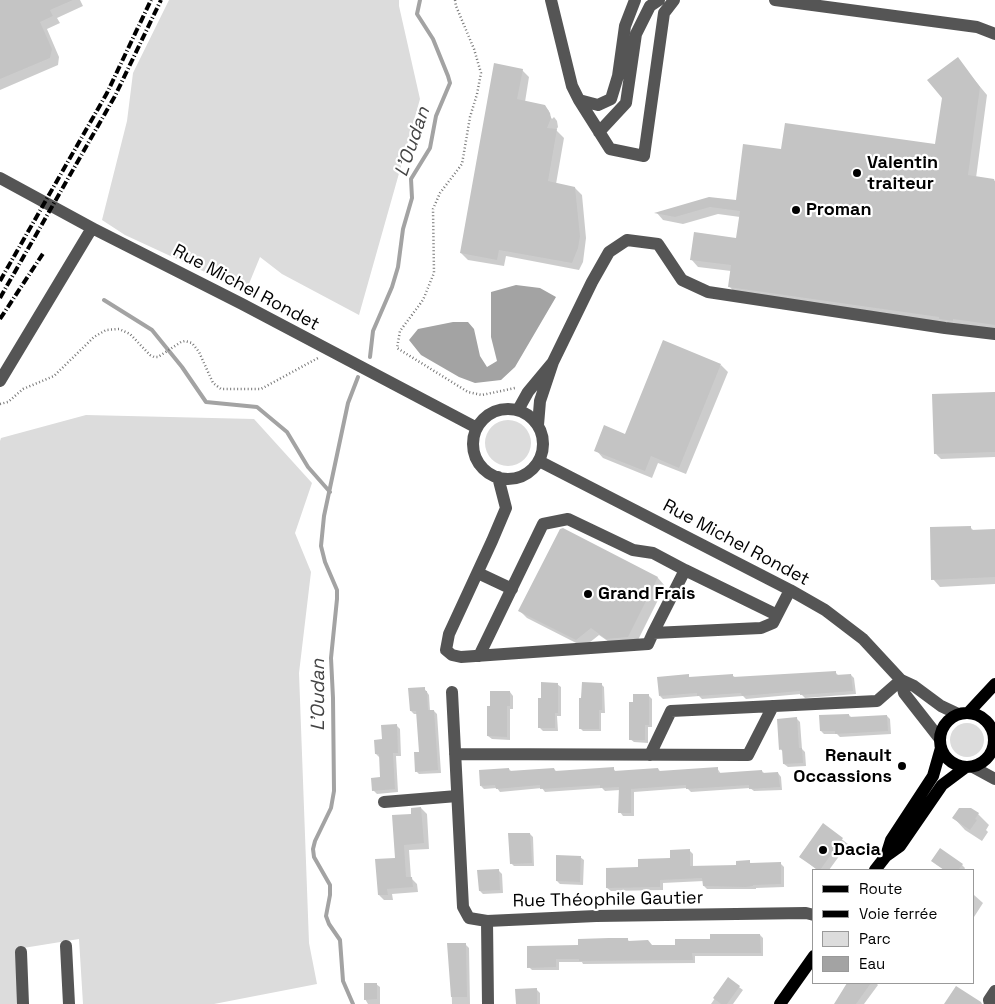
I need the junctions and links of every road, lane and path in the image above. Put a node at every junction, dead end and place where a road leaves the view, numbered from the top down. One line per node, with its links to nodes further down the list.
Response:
1 (455, 0): 16 (path)
2 (551, 0): 8 (street)
3 (636, 0): 8 (street)
4 (659, 0): 9 (street)
5 (674, 0): 9 (street)
6 (775, 0): 7 (street)
7 (995, 34)
8 (579, 100): 9 (street)
9 (599, 132)
10 (0, 178): 11 (street, Rue Michel Rondet)
11 (92, 228): 13 (street, Rue Michel Rondet); 15 (street)
12 (995, 334): 14 (street)
13 (330, 352): 17 (path); 20 (street, Rue Michel Rondet)
14 (553, 362): 16 (street); 19 (street)
15 (0, 381)
16 (528, 392): 18 (street)
17 (0, 404)
18 (518, 410): 19 (street); 20 (street)
19 (538, 425): 21 (street)
20 (476, 428): 22 (street)
21 (539, 460): 22 (street); 26 (street, Rue Michel Rondet)
22 (498, 477): 24 (street)
23 (685, 570): 25 (street); 27 (street); 28 (street)
24 (478, 573): 25 (street); 29 (street)
25 (512, 589): 29 (street)
26 (790, 590): 27 (street); 30 (street, Rue Michel Rondet)
27 (776, 615): 28 (street)
28 (653, 634): 29 (street)
29 (479, 656)
30 (901, 680): 33 (street); 34 (street, Rue Michel Rondet); 36 (street, Rue Michel Rondet)
31 (995, 684): 34 (main road)
32 (452, 692): 38 (street)
33 (773, 706): 39 (street); 39 (street)
34 (963, 713): 35 (main road); 36 (main road)
35 (994, 727): 37 (main road)
36 (941, 743): 40 (main road); 44 (main road)
37 (994, 748): 40 (main road)
38 (455, 754): 39 (street); 42 (street)
39 (650, 755)
40 (970, 767): 41 (street); 44 (main road)
41 (995, 779)
42 (457, 796): 43 (street); 47 (street)
43 (384, 802)
44 (886, 856): 45 (main road)
45 (876, 869)
46 (812, 914): 47 (street, Rue Théophile Gautier)
47 (487, 921): 54 (street)
48 (66, 946): 53 (street)
49 (20, 952): 52 (street)
50 (812, 959): 55 (main road)
51 (995, 991): 56 (street)
52 (23, 1004)
53 (69, 1004)
54 (488, 1004)
55 (780, 1004)
56 (990, 1004)

